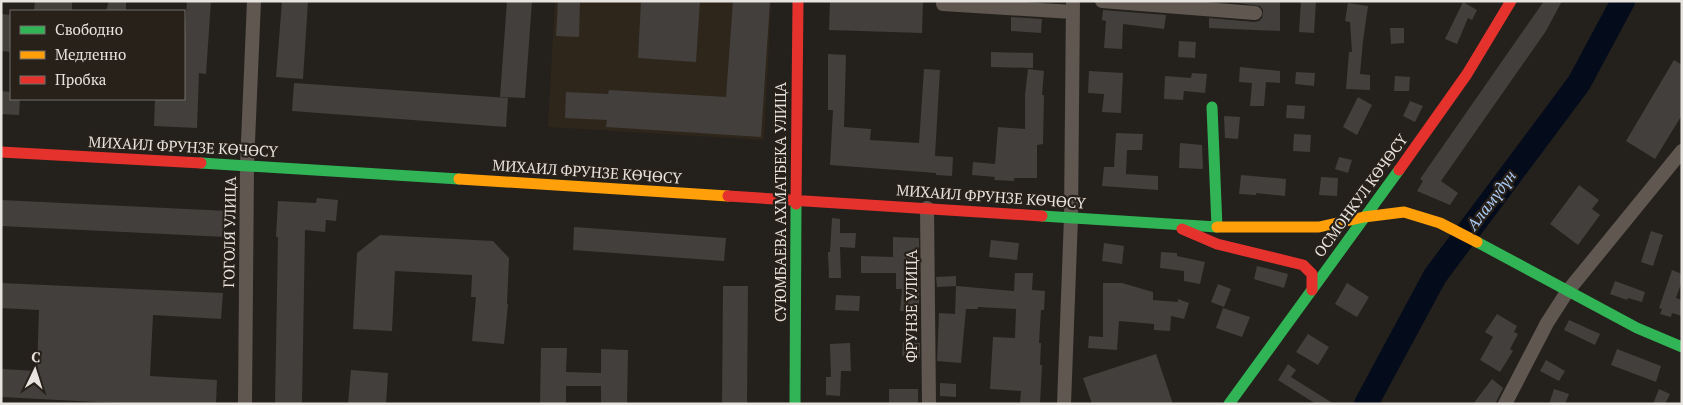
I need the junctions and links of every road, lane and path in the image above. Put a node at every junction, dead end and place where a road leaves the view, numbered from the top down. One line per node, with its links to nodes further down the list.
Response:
1 (254, 1): 11 (street, ГОГОЛЯ УЛИЦА)
2 (798, 1): 12 (main road, СУЮМБАЕВА АХМАТБЕКА УЛИЦА)
3 (1102, 1): 7 (street)
4 (1511, 1): 15 (main road, ОСМОНКУЛ КӨЧӨСҮ)
5 (943, 4): 6 (street)
6 (1073, 7): 14 (street)
7 (1255, 13)
8 (1212, 107): 17 (main road)
9 (1682, 151): 19 (street)
10 (1, 152): 11 (main road, МИХАИЛ ФРУНЗЕ КӨЧӨСҮ)
11 (247, 165): 12 (main road, МИХАИЛ ФРУНЗЕ КӨЧӨСҮ); 21 (street, ГОГОЛЯ УЛИЦА)
12 (796, 200): 13 (main road, МИХАИЛ ФРУНЗЕ КӨЧӨСҮ); 22 (main road, СУЮМБАЕВА АХМАТБЕКА УЛИЦА)
13 (927, 208): 14 (main road, МИХАИЛ ФРУНЗЕ КӨЧӨСҮ); 23 (street, ФРУНЗЕ УЛИЦА)
14 (1071, 217): 16 (main road, МИХАИЛ ФРУНЗЕ КӨЧӨСҮ); 24 (street)
15 (1364, 217): 17 (main road, МИХАИЛ ФРУНЗЕ КӨЧӨСҮ); 18 (main road, ОСМОНКУЛ КӨЧӨСҮ); 19 (main road, МИХАИЛ ФРУНЗЕ КӨЧӨСҮ)
16 (1171, 224): 17 (main road, МИХАИЛ ФРУНЗЕ КӨЧӨСҮ); 18 (main road, МИХАИЛ ФРУНЗЕ КӨЧӨСҮ)
17 (1217, 227)
18 (1312, 290): 25 (main road, ОСМОНКУЛ КӨЧӨСҮ)
19 (1567, 292): 20 (main road, МИХАИЛ ФРУНЗЕ КӨЧӨСҮ); 26 (street)
20 (1682, 347)
21 (244, 404)
22 (795, 404)
23 (929, 404)
24 (1064, 404)
25 (1229, 404)
26 (1505, 404)

